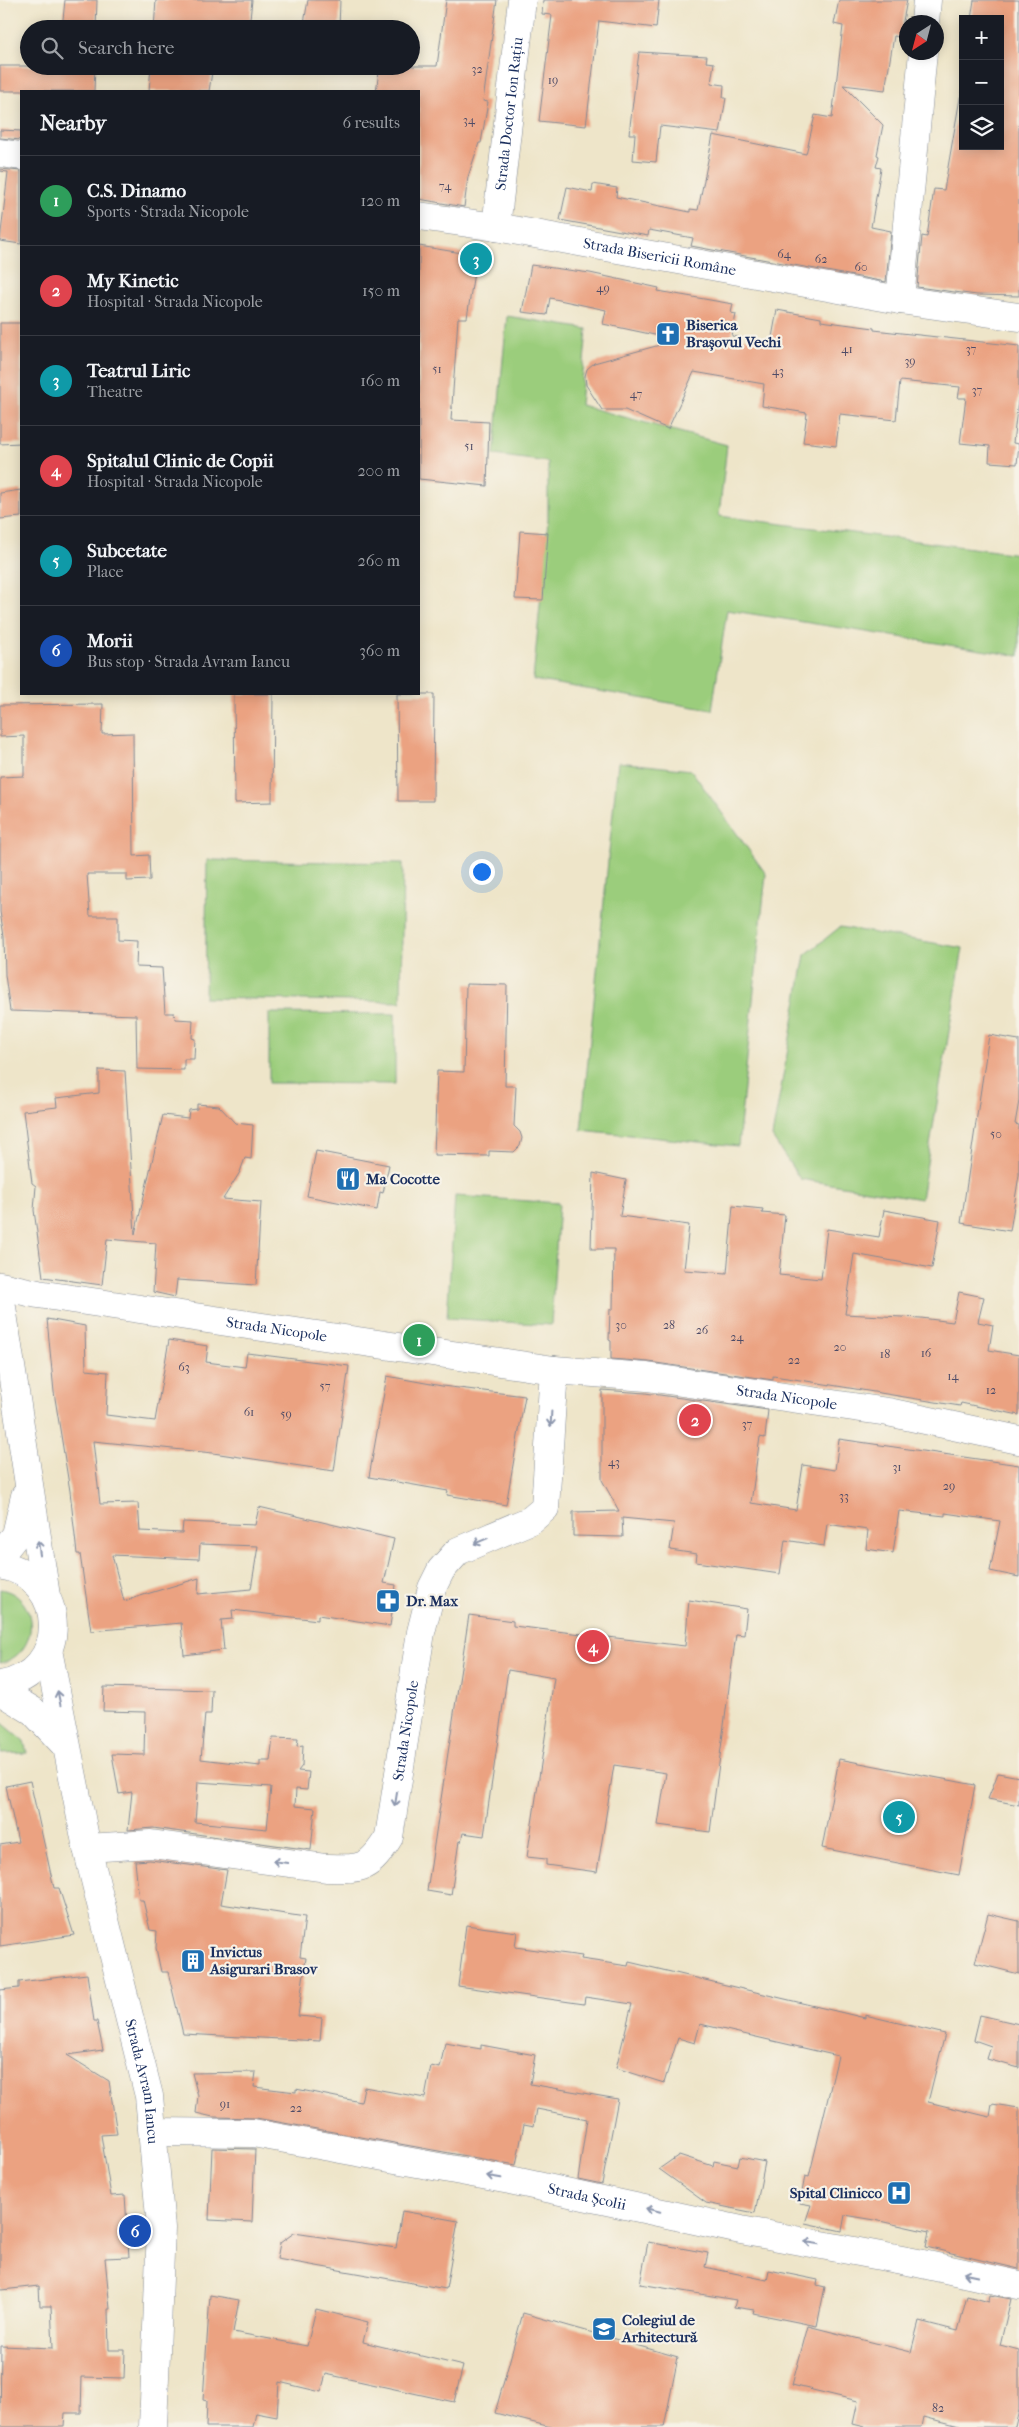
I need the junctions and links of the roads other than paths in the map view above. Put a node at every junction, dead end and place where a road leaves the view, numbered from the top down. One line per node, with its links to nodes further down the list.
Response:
1 (522, 0): 8 (street, Strada Doctor Ion Rațiu)
2 (927, 0): 3 (street)
3 (926, 15)
4 (922, 60): 9 (street)
5 (0, 153): 6 (street)
6 (20, 156)
7 (420, 216): 8 (street, Strada Bisericii Române)
8 (496, 228): 9 (street, Strada Bisericii Române)
9 (900, 300): 10 (street, Strada Bisericii Române)
10 (1019, 317)
11 (0, 1286): 13 (street, Strada Nicopole)
12 (0, 1294): 15 (street)
13 (554, 1370): 14 (street, Strada Nicopole); 23 (street, Strada Nicopole, one-way to 23)
14 (1019, 1440)
15 (28, 1474): 16 (street); 18 (street, one-way to 15)
16 (0, 1555)
17 (0, 1565): 18 (street)
18 (46, 1596): 19 (street)
19 (48, 1650): 20 (street); 22 (street, Strada Avram Iancu, one-way to 19)
20 (0, 1685)
21 (0, 1691): 22 (street)
22 (66, 1746): 23 (street, Strada Avram Iancu)
23 (87, 1848): 24 (street, Strada Avram Iancu)
24 (153, 2132): 25 (street, Strada Școlii, one-way to 24); 26 (street, Strada Avram Iancu)
25 (1019, 2285)
26 (153, 2427)

